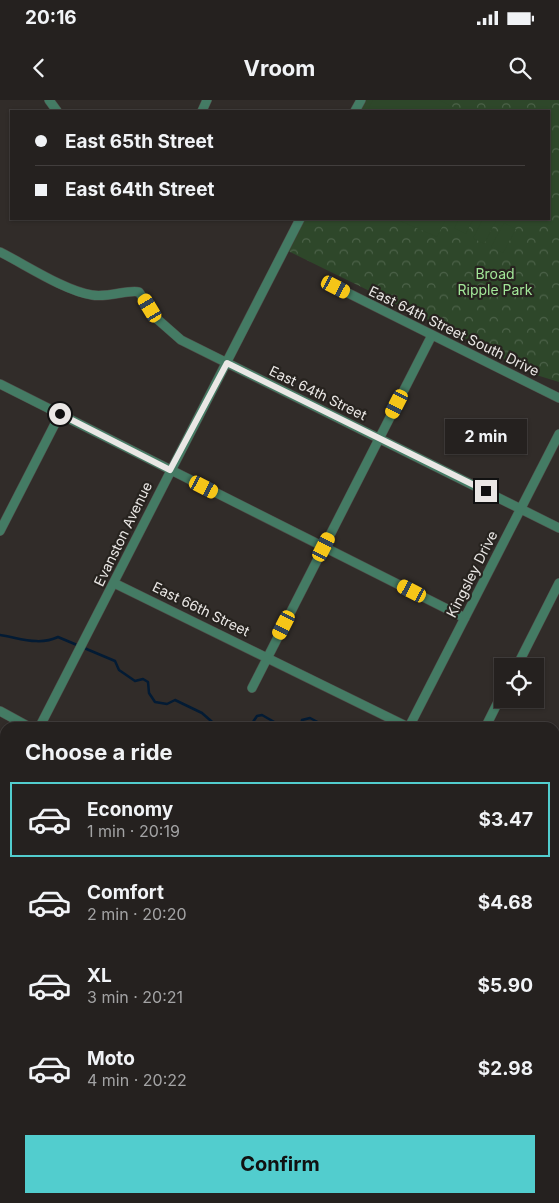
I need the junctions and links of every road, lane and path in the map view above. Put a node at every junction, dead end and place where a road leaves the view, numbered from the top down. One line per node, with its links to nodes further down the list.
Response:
1 (299, 220): 5 (street, Evanston Avenue)
2 (0, 252): 5 (street, East 64th Street)
3 (336, 287): 4 (street, East 64th Street South Drive)
4 (432, 336): 7 (street, East 64th Street South Drive); 10 (street)
5 (227, 363): 10 (street, East 64th Street); 11 (street, Evanston Avenue)
6 (0, 384): 8 (street)
7 (559, 398)
8 (60, 414): 11 (street); 14 (street)
9 (559, 434): 12 (street, Kingsley Drive)
10 (380, 438): 12 (street, East 64th Street); 15 (street)
11 (170, 470): 15 (street); 16 (street, Evanston Avenue)
12 (521, 509): 13 (street, East 64th Street); 18 (street, Kingsley Drive)
13 (559, 528)
14 (0, 531)
15 (324, 547): 18 (street); 19 (street)
16 (114, 583): 19 (street, East 66th Street); 25 (street, Evanston Avenue)
17 (559, 583): 20 (street)
18 (465, 618): 27 (street, Kingsley Drive)
19 (268, 657): 21 (street); 26 (street, East 66th Street)
20 (521, 658)
21 (252, 688)
22 (495, 708): 28 (street)
23 (0, 712): 24 (street)
24 (19, 722)
25 (42, 722)
26 (400, 722)
27 (413, 722)
28 (488, 722)

